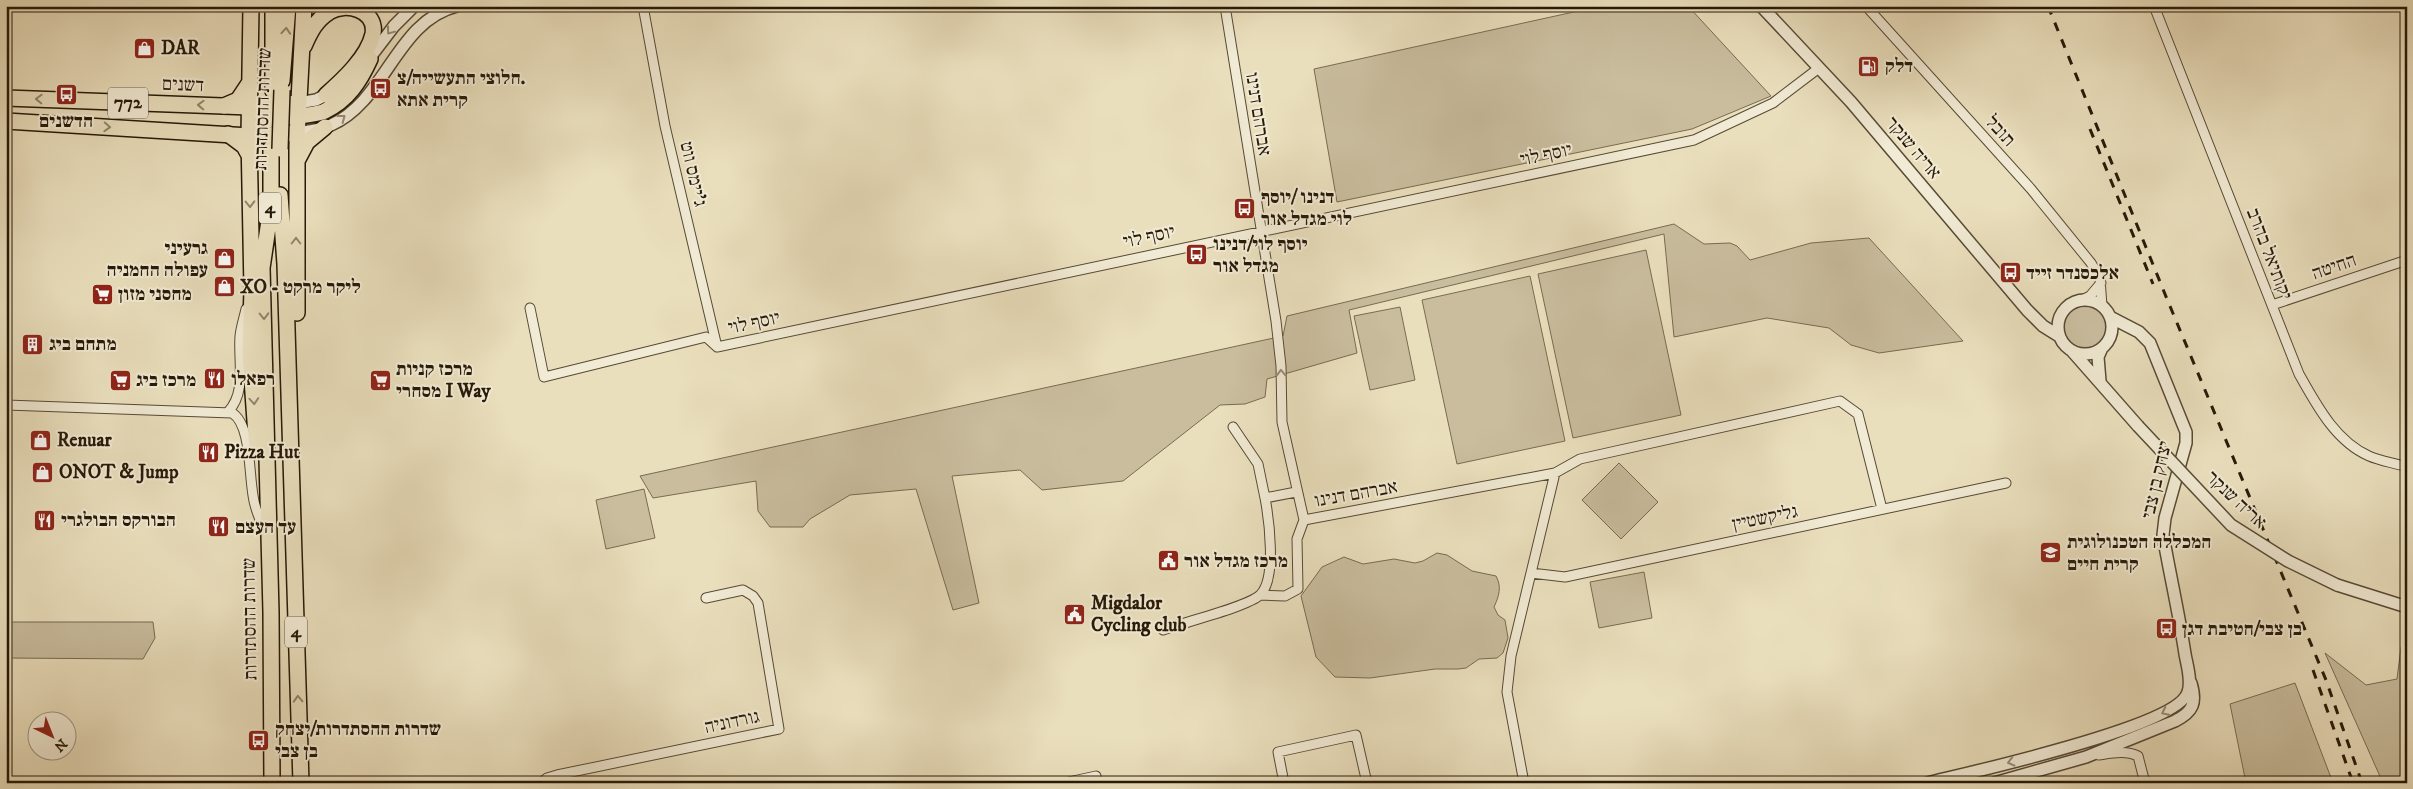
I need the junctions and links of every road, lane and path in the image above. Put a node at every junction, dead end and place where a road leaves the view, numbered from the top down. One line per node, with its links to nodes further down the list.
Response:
1 (251, 6): 15 (main road)
2 (273, 6): 62 (main road, שדרות ההסתדרות / 4, one-way to 62)
3 (288, 6): 51 (main road, שדרות ההסתדרות / 4, one-way to 3, bridge)
4 (304, 6): 12 (main road)
5 (414, 6): 13 (street, one-way to 13)
6 (458, 6): 22 (street, one-way to 6)
7 (643, 6): 42 (street, ג'יימס ווט)
8 (1225, 6): 28 (street, אברהם דנינו)
9 (1761, 6): 14 (street, אריה שנקר)
10 (1866, 6): 30 (street, תובל)
11 (2154, 6): 34 (street, יקותיאל בהרב)
12 (301, 54): 16 (main road); 20 (main road)
13 (370, 59): 16 (street); 20 (main road)
14 (1819, 68): 28 (street, יוסף לוי); 38 (street, אריה שנקר)
15 (250, 80): 18 (main road); 19 (main road)
16 (326, 96): 20 (street)
17 (6, 98): 18 (main road, דשנים / 772, one-way to 17)
18 (224, 106): 19 (main road, דשנים / 772)
19 (250, 107): 20 (main road, דשנים / 772); 25 (main road)
20 (298, 110): 23 (main road); 25 (main road)
21 (6, 121): 24 (main road, 772, one-way to 24)
22 (325, 127): 23 (street); 27 (main road)
23 (297, 133): 25 (main road, 772); 27 (main road)
24 (228, 134): 25 (main road, 772); 26 (main road)
25 (249, 136): 26 (main road)
26 (249, 155): 31 (main road, one-way to 31)
27 (296, 165): 51 (main road, one-way to 27)
28 (1260, 230): 42 (street, יוסף לוי); 53 (street, אברהם דנינו, one-way to 28)
29 (2407, 260): 34 (street, החיטה)
30 (2101, 283): 32 (street); 33 (street, תובל)
31 (252, 288): 47 (street); 57 (main road, one-way to 57)
32 (2082, 300): 33 (street); 37 (street)
33 (2102, 306): 36 (street)
34 (2272, 306): 49 (street, יקותיאל בהרב)
35 (530, 308): 42 (street, יוסף לוי)
36 (2110, 316): 39 (street, יצחק בן צבי); 41 (street)
37 (2059, 317): 38 (street); 40 (street)
38 (2034, 318): 40 (street, אריה שנקר)
39 (2138, 332): 41 (street); 64 (street, יצחק בן צבי)
40 (2059, 336): 44 (street)
41 (2110, 338): 43 (street)
42 (717, 347)
43 (2102, 348): 44 (street); 45 (street)
44 (2072, 351): 45 (street, אריה שנקר)
45 (2101, 383): 61 (street, אריה שנקר, bridge)
46 (6, 405): 47 (street)
47 (228, 412): 57 (street)
48 (1233, 427): 54 (street)
49 (2407, 466)
50 (1555, 474): 55 (street); 56 (street, אברהם דנינו); 58 (street)
51 (292, 482): 67 (main road, שדרות ההסתדרות / 4, one-way to 51)
52 (2006, 483): 55 (street, גליקשטיין)
53 (1296, 492): 54 (street); 56 (street, אברהם דנינו)
54 (1266, 498): 59 (street)
55 (1882, 509): 58 (street, גליקשטיין)
56 (1304, 520): 59 (street)
57 (263, 527): 62 (main road)
58 (1531, 573): 73 (street)
59 (1260, 595): 63 (street)
60 (706, 598): 68 (street, גורדוניה)
61 (2407, 607)
62 (271, 612): 66 (main road, שדרות ההסתדרות / 4)
63 (1163, 630)
64 (2188, 675): 65 (street, יצחק בן צבי); 74 (street, יצחק בן צבי, one-way to 74)
65 (2086, 757): 75 (street, יצחק בן צבי); 76 (street)
66 (272, 783)
67 (301, 783)
68 (541, 783)
69 (1064, 783): 70 (street)
70 (1097, 783)
71 (1284, 783): 72 (street)
72 (1367, 783)
73 (1524, 783)
74 (1927, 783)
75 (1994, 783)
76 (2145, 783)

